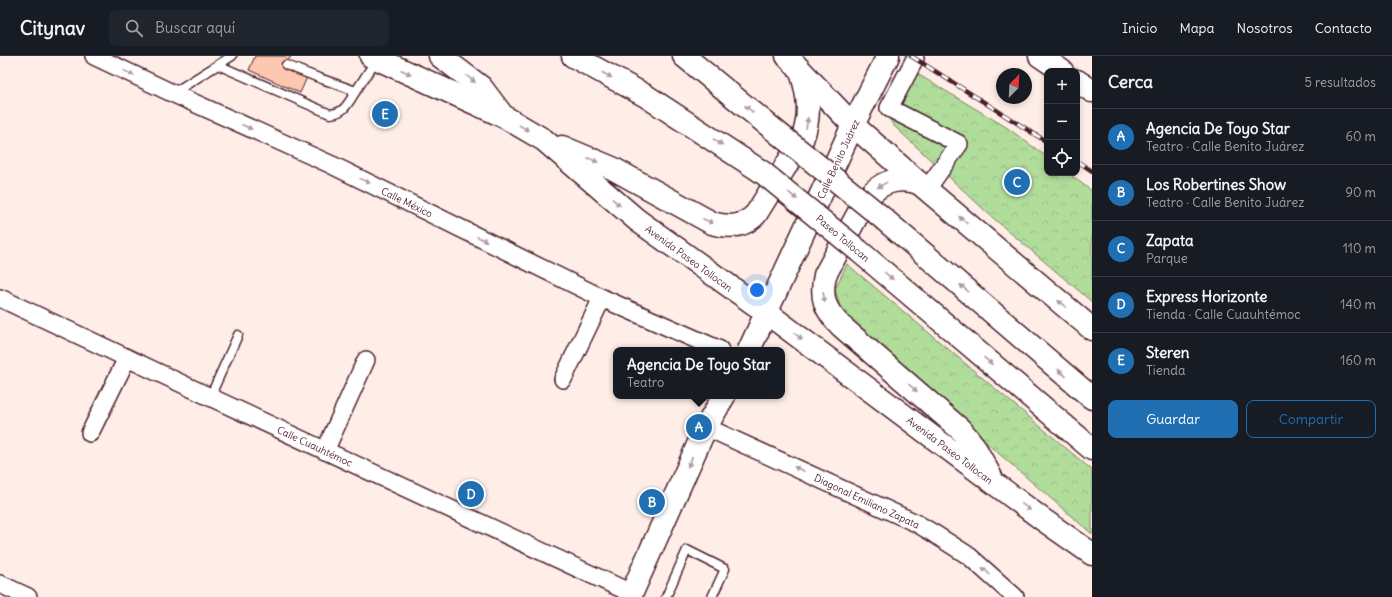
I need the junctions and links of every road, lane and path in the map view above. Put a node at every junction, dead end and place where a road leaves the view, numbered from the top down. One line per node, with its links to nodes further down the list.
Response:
1 (94, 56): 17 (street, Calle México, one-way to 17)
2 (232, 56): 11 (lane)
3 (440, 56): 18 (main road, one-way to 18)
4 (573, 56): 37 (main road, Paseo Tollocan, one-way to 37, bridge)
5 (684, 56): 33 (main road, one-way to 5, bridge)
6 (888, 56): 19 (main road, Calle Benito Juárez)
7 (1040, 56): 13 (main road)
8 (374, 57): 15 (lane); 18 (main road, Avenida Paseo Tollocan, one-way to 18)
9 (915, 59): 21 (street)
10 (794, 64): 19 (main road); 20 (main road, one-way to 10)
11 (218, 65): 15 (lane); 17 (lane)
12 (286, 65): 15 (lane)
13 (1058, 68)
14 (1080, 83): 16 (main road)
15 (356, 91)
16 (1092, 91)
17 (172, 93): 23 (street, Calle México, one-way to 23)
18 (503, 116): 20 (main road, Avenida Paseo Tollocan, one-way to 20)
19 (853, 125): 21 (main road); 24 (main road, Calle Benito Juárez)
20 (544, 140): 24 (main road, Avenida Paseo Tollocan, one-way to 24)
21 (923, 186): 25 (main road, one-way to 21); 39 (main road, one-way to 39)
22 (0, 298): 29 (street, Calle Cuauhtémoc)
23 (602, 298): 27 (street, Calle México); 31 (street)
24 (767, 313): 28 (main road, Calle Benito Juárez); 39 (main road, Avenida Paseo Tollocan, one-way to 39)
25 (1092, 329)
26 (238, 335): 32 (lane)
27 (713, 347)
28 (750, 347)
29 (127, 358): 32 (street, Calle Cuauhtémoc); 36 (street)
30 (366, 360): 38 (street)
31 (563, 379)
32 (210, 397): 38 (street, Calle Cuauhtémoc)
33 (1092, 398)
34 (722, 399): 35 (main road)
35 (706, 427): 42 (main road, one-way to 42); 46 (street, Diagonal Emiliano Zapata, one-way to 35)
36 (90, 433)
37 (1092, 449)
38 (325, 451): 42 (street, Calle Cuauhtémoc)
39 (995, 483): 40 (main road, Avenida Paseo Tollocan, one-way to 40)
40 (1090, 555)
41 (0, 584): 43 (street)
42 (631, 595)
43 (28, 597)
44 (666, 597): 45 (lane)
45 (712, 597)
46 (1015, 597)

